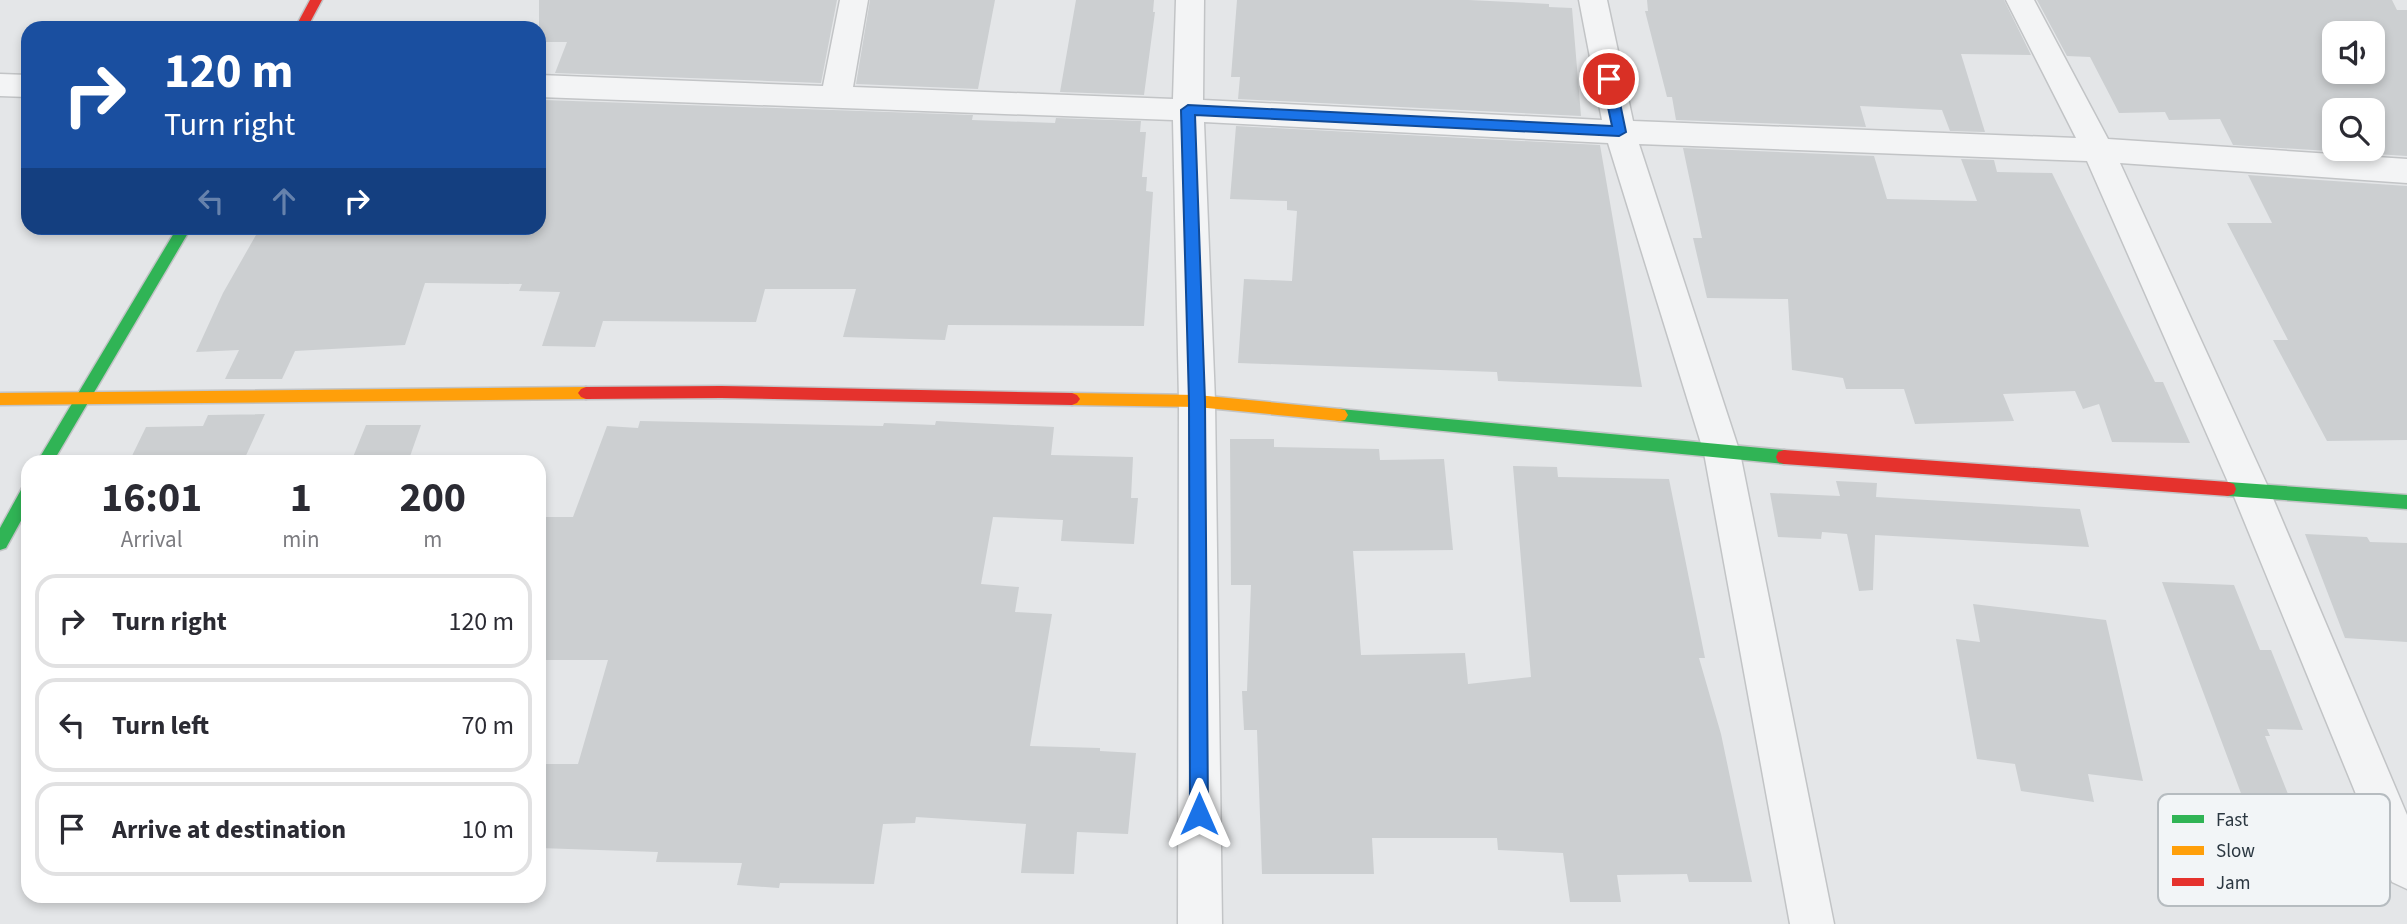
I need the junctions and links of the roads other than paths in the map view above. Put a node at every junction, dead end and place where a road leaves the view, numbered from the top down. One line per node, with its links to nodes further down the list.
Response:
1 (316, 0): 6 (street)
2 (854, 0): 10 (street)
3 (1190, 0): 11 (street)
4 (1593, 0): 12 (street)
5 (2020, 0): 13 (street)
6 (305, 21)
7 (0, 85): 8 (street)
8 (21, 86)
9 (546, 86): 10 (street)
10 (836, 98): 11 (street)
11 (1188, 110): 12 (street); 18 (street)
12 (1619, 132): 13 (street); 19 (street)
13 (2098, 150): 14 (street); 21 (street)
14 (2407, 171)
15 (180, 235): 16 (street)
16 (82, 397): 17 (street); 18 (street); 20 (street)
17 (0, 399)
18 (1197, 401): 19 (street); 28 (street)
19 (1722, 453): 21 (street); 29 (street)
20 (49, 455)
21 (2250, 489): 22 (street); 25 (street)
22 (2407, 502)
23 (21, 506): 24 (street)
24 (0, 543)
25 (2377, 794)
26 (2390, 826): 27 (street)
27 (2407, 867)
28 (1200, 924)
29 (1812, 924)

